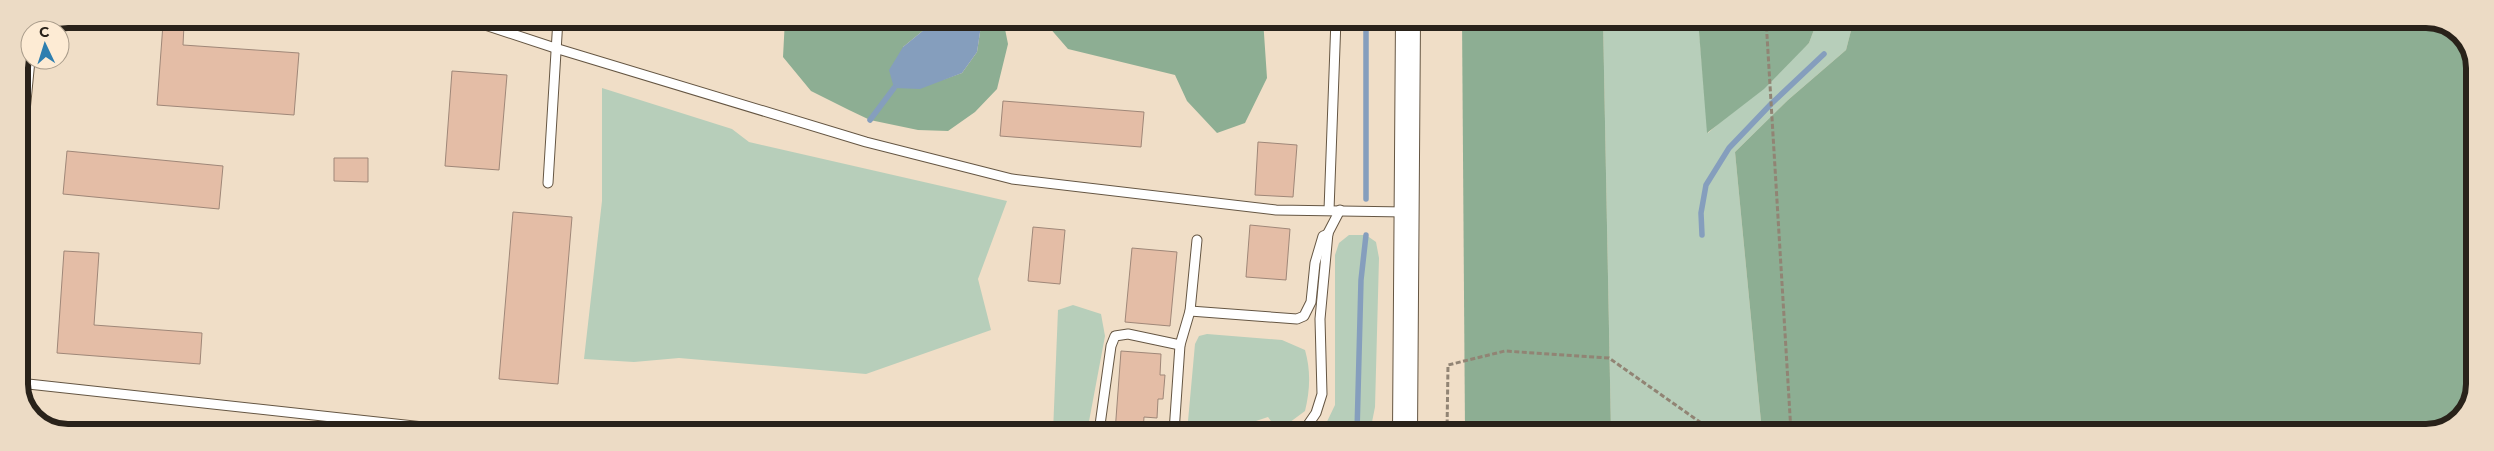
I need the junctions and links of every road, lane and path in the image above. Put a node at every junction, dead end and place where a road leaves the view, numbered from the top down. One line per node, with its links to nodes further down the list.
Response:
1 (494, 28): 6 (lane)
2 (557, 28): 6 (lane)
3 (1336, 28): 8 (lane)
4 (1408, 28): 10 (main road)
5 (1767, 28): 25 (path)
6 (555, 48): 7 (lane); 8 (lane)
7 (548, 182)
8 (1329, 210): 9 (lane)
9 (1340, 210): 10 (lane); 11 (lane)
10 (1406, 212): 22 (main road)
11 (1328, 234): 14 (lane); 15 (lane)
12 (1197, 240): 13 (lane)
13 (1190, 312): 15 (lane); 16 (lane)
14 (1320, 319): 15 (lane); 21 (lane)
15 (1297, 320)
16 (1180, 345): 19 (lane); 20 (lane)
17 (28, 383): 18 (lane)
18 (390, 423)
19 (1101, 423)
20 (1175, 423)
21 (1309, 424)
22 (1405, 424)
23 (1447, 424): 24 (path)
24 (1702, 424)
25 (1790, 424)

